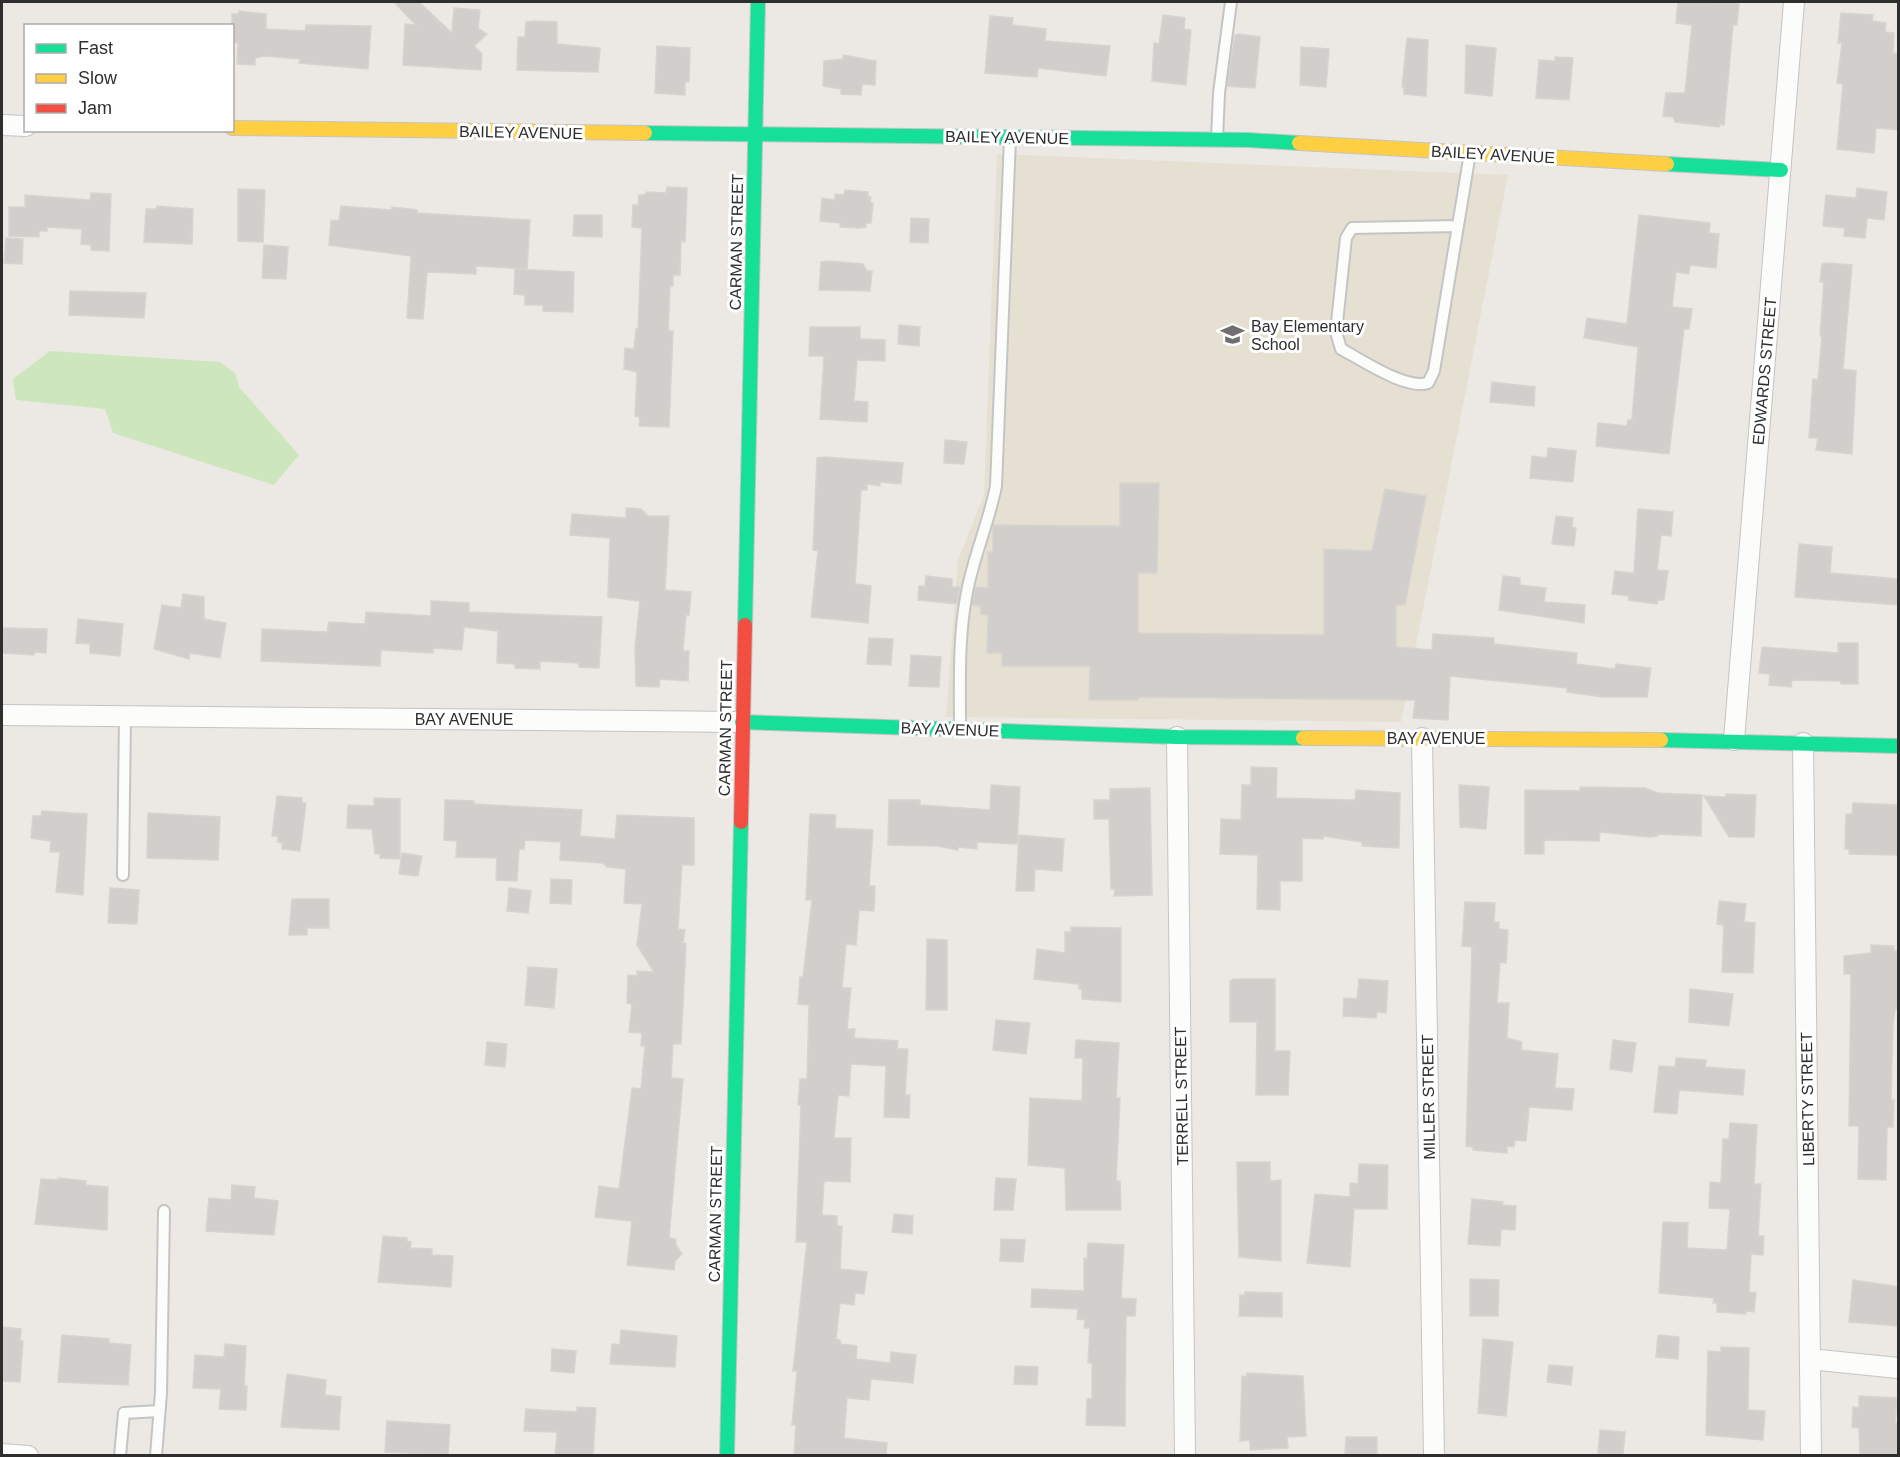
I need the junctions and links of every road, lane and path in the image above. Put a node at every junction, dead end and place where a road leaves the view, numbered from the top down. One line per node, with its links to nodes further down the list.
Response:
1 (758, 2): 7 (street, CARMAN STREET)
2 (1231, 2): 9 (lane)
3 (1794, 2): 11 (street, EDWARDS STREET)
4 (2, 125): 5 (street)
5 (24, 126)
6 (234, 128): 7 (street, BAILEY AVENUE)
7 (755, 135): 8 (street, BAILEY AVENUE); 15 (street, CARMAN STREET)
8 (1010, 137): 9 (street, BAILEY AVENUE); 16 (lane)
9 (1217, 140): 10 (street, BAILEY AVENUE)
10 (1470, 152): 11 (street, BAILEY AVENUE); 12 (lane)
11 (1781, 170): 19 (street, EDWARDS STREET)
12 (1457, 226): 12 (lane)
13 (2, 715): 14 (street, BAY AVENUE)
14 (125, 717): 15 (street, BAY AVENUE); 22 (lane)
15 (742, 722): 16 (street, BAY AVENUE); 31 (street, CARMAN STREET)
16 (960, 729): 17 (street, BAY AVENUE)
17 (1177, 737): 18 (street, BAY AVENUE); 32 (street, TERRELL STREET)
18 (1422, 738): 19 (street, BAY AVENUE); 33 (street, MILLER STREET)
19 (1734, 741): 20 (street, BAY AVENUE)
20 (1803, 743): 21 (street, BAY AVENUE); 24 (street, LIBERTY STREET)
21 (1899, 746)
22 (123, 875)
23 (164, 1211): 26 (lane)
24 (1810, 1359): 25 (street); 34 (street, LIBERTY STREET)
25 (1899, 1368)
26 (159, 1411): 29 (lane); 30 (lane)
27 (2, 1454): 28 (street)
28 (28, 1455)
29 (120, 1455)
30 (156, 1455)
31 (727, 1455)
32 (1185, 1455)
33 (1434, 1455)
34 (1811, 1455)

